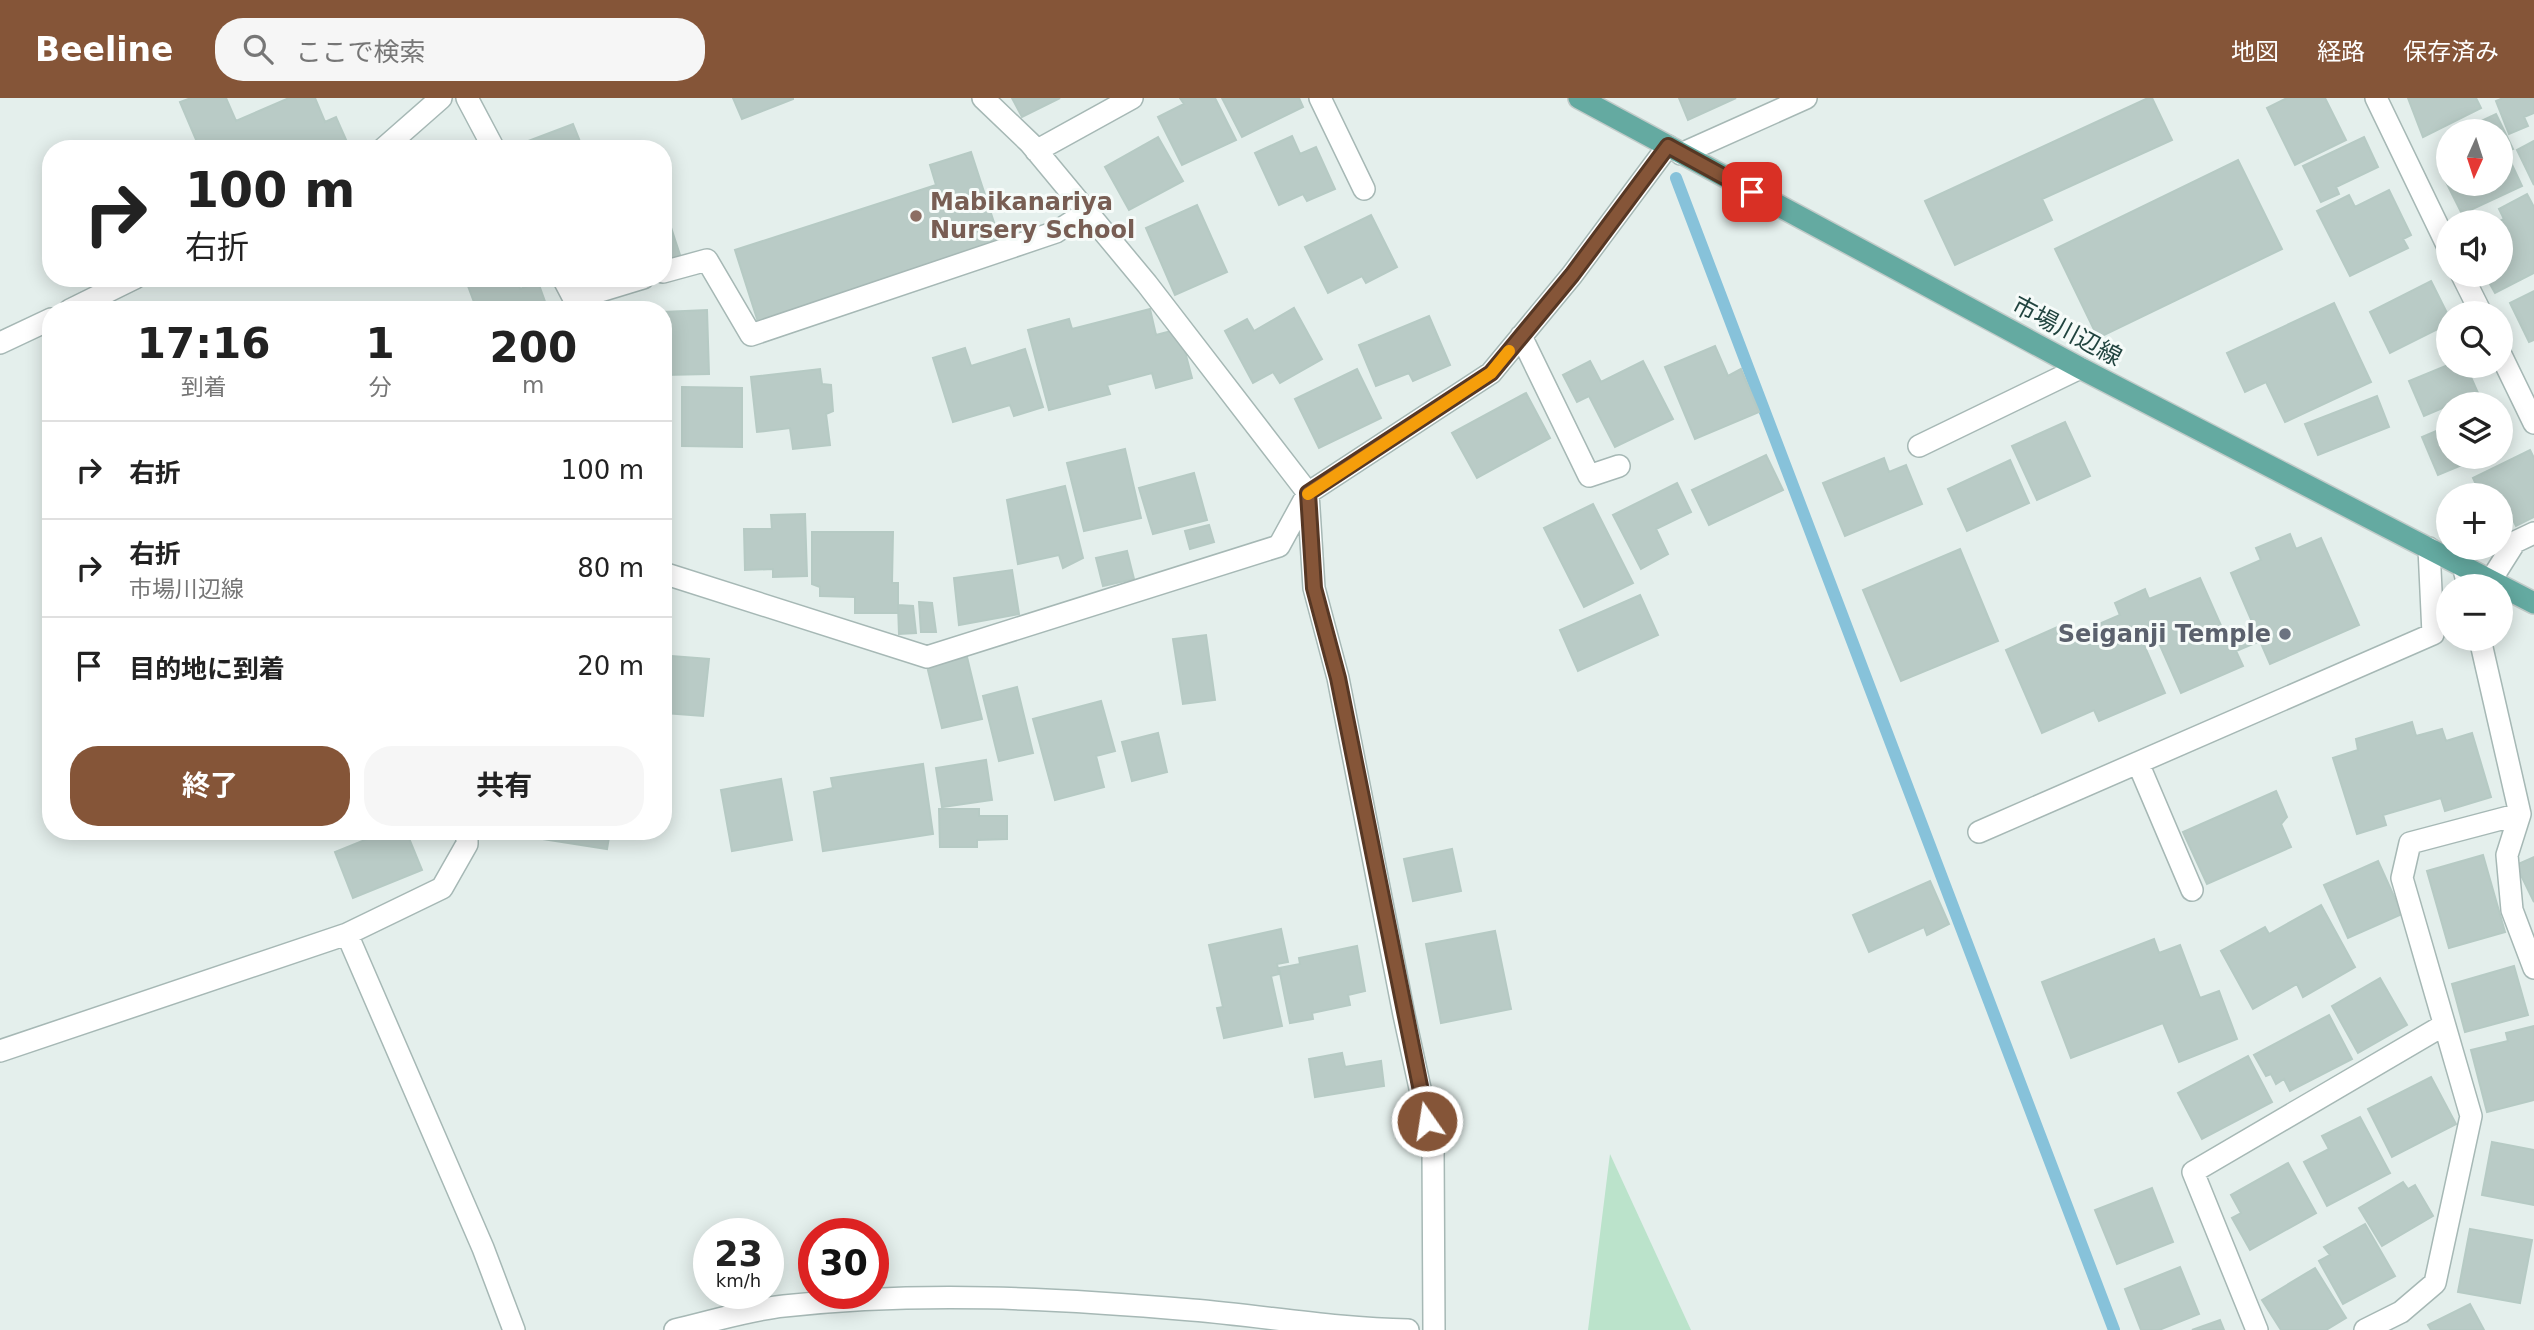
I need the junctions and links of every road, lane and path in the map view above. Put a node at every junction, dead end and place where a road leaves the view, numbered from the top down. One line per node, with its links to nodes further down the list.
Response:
1 (441, 98): 10 (street)
2 (467, 98): 11 (street)
3 (983, 98): 13 (street)
4 (1132, 98): 13 (street)
5 (1320, 98): 14 (street)
6 (1579, 98): 12 (main road, 市場川辺線)
7 (1806, 98): 9 (street)
8 (2376, 98): 16 (street)
9 (1777, 104): 12 (street)
10 (393, 140)
11 (489, 140)
12 (1674, 150): 23 (street); 25 (main road, 市場川辺線)
13 (1036, 151): 15 (street)
14 (1364, 190)
15 (1087, 212): 17 (street); 30 (street)
16 (2436, 222)
17 (672, 270)
18 (117, 287): 20 (street)
19 (620, 287): 21 (street)
20 (88, 301)
21 (585, 301)
22 (42, 323): 24 (street)
23 (1521, 336): 29 (street); 30 (street)
24 (0, 343)
25 (2080, 368): 28 (street); 32 (main road, 市場川辺線)
26 (2512, 378): 27 (street)
27 (2534, 423)
28 (1919, 446)
29 (1619, 466)
30 (1308, 493): 34 (street); 53 (street)
31 (2534, 533): 37 (street)
32 (2429, 548): 33 (main road, 市場川辺線); 41 (street)
33 (2463, 565): 35 (street); 36 (main road, 市場川辺線)
34 (672, 574)
35 (2465, 574)
36 (2480, 574)
37 (2495, 574)
38 (2513, 592): 39 (main road, 市場川辺線)
39 (2534, 603)
40 (2483, 651): 42 (street)
41 (2138, 763): 43 (street); 45 (street)
42 (2520, 814): 47 (street); 48 (street)
43 (1979, 832)
44 (467, 840): 46 (street)
45 (2192, 890)
46 (347, 934): 49 (street); 50 (street)
47 (2534, 968)
48 (2444, 1025): 54 (street); 55 (street)
49 (0, 1051)
50 (514, 1330)
51 (675, 1330): 52 (street)
52 (1409, 1330)
53 (1434, 1330)
54 (2257, 1330)
55 (2365, 1330)

